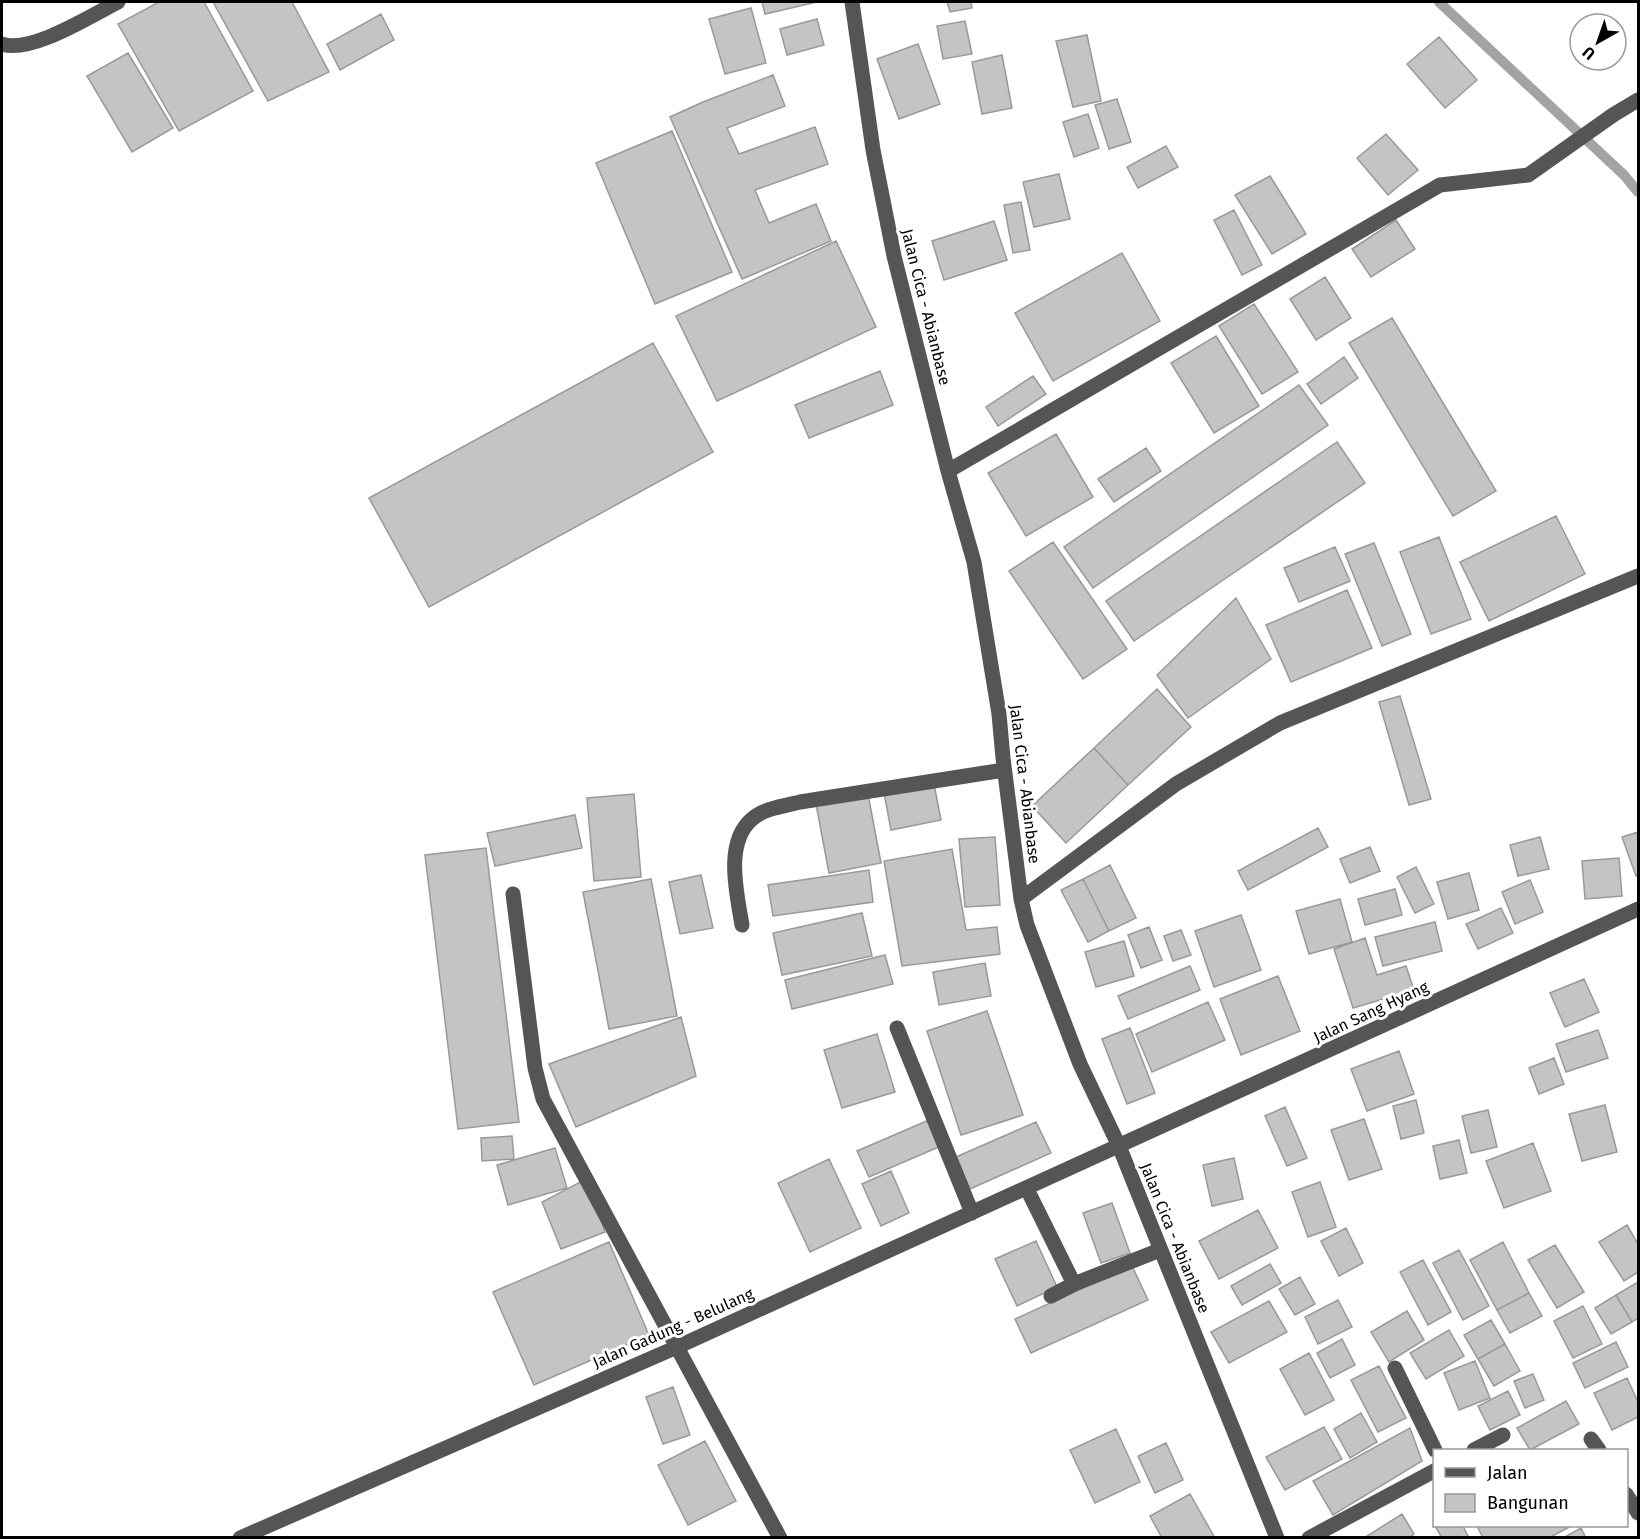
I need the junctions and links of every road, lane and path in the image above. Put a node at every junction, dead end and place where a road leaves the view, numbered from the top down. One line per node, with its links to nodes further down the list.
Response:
1 (118, 2): 3 (street)
2 (852, 2): 5 (street, Jalan Cica - Abianbase)
3 (2, 44)
4 (1638, 100): 5 (street)
5 (948, 471): 7 (street, Jalan Cica - Abianbase)
6 (1638, 576): 9 (street)
7 (1004, 770): 9 (street, Jalan Cica - Abianbase); 11 (street)
8 (513, 894): 19 (street)
9 (1022, 899): 13 (street, Jalan Cica - Abianbase)
10 (1638, 909): 13 (street, Jalan Sang Hyang)
11 (742, 925)
12 (897, 1028): 15 (street)
13 (1119, 1146): 14 (street, Jalan Gadung - Belulang); 16 (street, Jalan Cica - Abianbase)
14 (1027, 1189): 15 (street, Jalan Gadung - Belulang); 17 (street)
15 (972, 1213): 19 (street, Jalan Gadung - Belulang)
16 (1160, 1250): 17 (street); 29 (street, Jalan Cica - Abianbase)
17 (1074, 1284): 18 (street)
18 (1051, 1296)
19 (677, 1347): 27 (street, Jalan Gadung - Belulang); 28 (street)
20 (1395, 1368): 22 (street)
21 (1503, 1435): 23 (street)
22 (1435, 1449)
23 (1476, 1449)
24 (1433, 1473): 30 (street)
25 (1628, 1497): 26 (street)
26 (1638, 1513)
27 (240, 1538)
28 (780, 1538)
29 (1277, 1538)
30 (1309, 1538)

